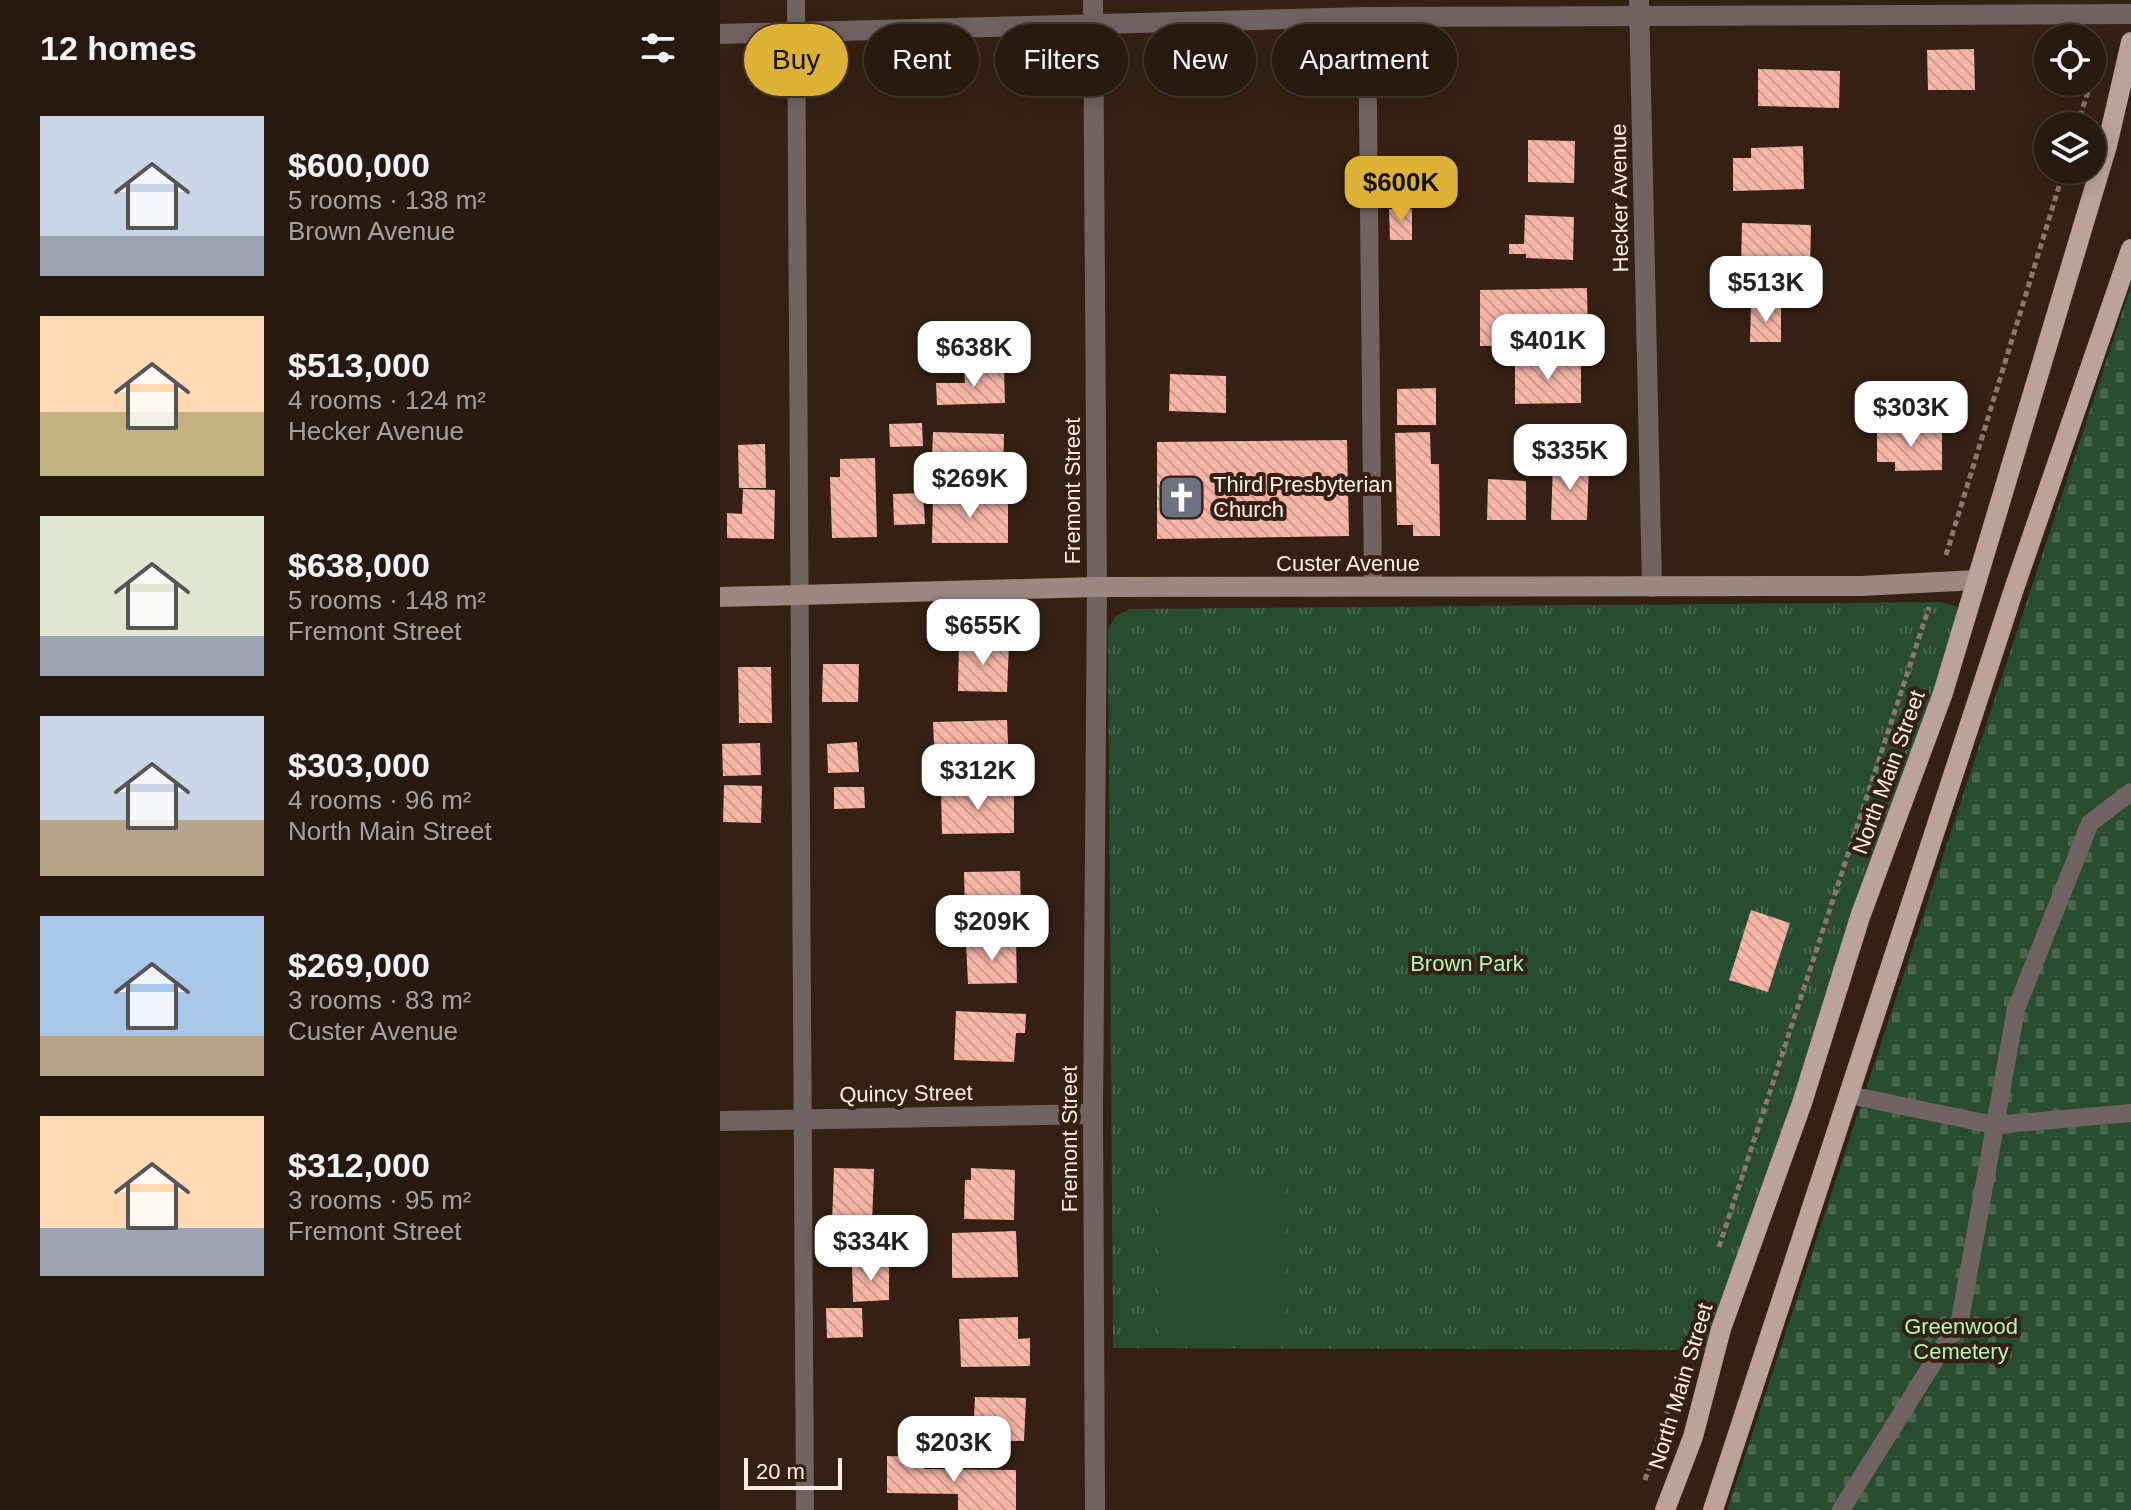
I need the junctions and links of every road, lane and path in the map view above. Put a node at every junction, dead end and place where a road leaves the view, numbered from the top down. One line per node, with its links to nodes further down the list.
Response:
1 (796, 0): 7 (lane)
2 (1093, 0): 8 (street, Fremont Street)
3 (1639, 8): 4 (street); 6 (street); 23 (street, Hecker Avenue)
4 (1894, 8): 5 (street)
5 (2131, 14)
6 (1367, 17): 9 (street); 22 (lane)
7 (796, 24)
8 (1093, 24)
9 (1127, 24)
10 (995, 28): 11 (street)
11 (848, 32)
12 (720, 34): 13 (street)
13 (744, 34)
14 (2131, 42): 19 (main road, North Main Street)
15 (796, 96): 25 (lane)
16 (1094, 96): 21 (street, Fremont Street)
17 (2060, 184): 20 (path)
18 (2131, 249): 27 (main road)
19 (1977, 580): 20 (street, Custer Avenue); 38 (main road, North Main Street)
20 (1937, 582): 23 (street, Custer Avenue); 33 (path)
21 (1097, 587): 22 (street, Custer Avenue); 25 (street, Custer Avenue); 29 (street, Fremont Street)
22 (1373, 587): 23 (street, Custer Avenue)
23 (1652, 587)
24 (720, 597): 25 (street, Custer Avenue)
25 (800, 597): 30 (lane)
26 (2131, 792): 32 (lane)
27 (1849, 1095): 32 (lane); 39 (main road)
28 (2131, 1113): 32 (lane)
29 (1093, 1114): 30 (street, Quincy Street); 37 (street, Fremont Street)
30 (803, 1119): 31 (street, Quincy Street); 36 (lane)
31 (720, 1121)
32 (1994, 1125): 40 (lane)
33 (1717, 1254)
34 (1680, 1373): 35 (path)
35 (1644, 1484)
36 (805, 1510)
37 (1095, 1510)
38 (1665, 1510)
39 (1713, 1510)
40 (1841, 1510)

